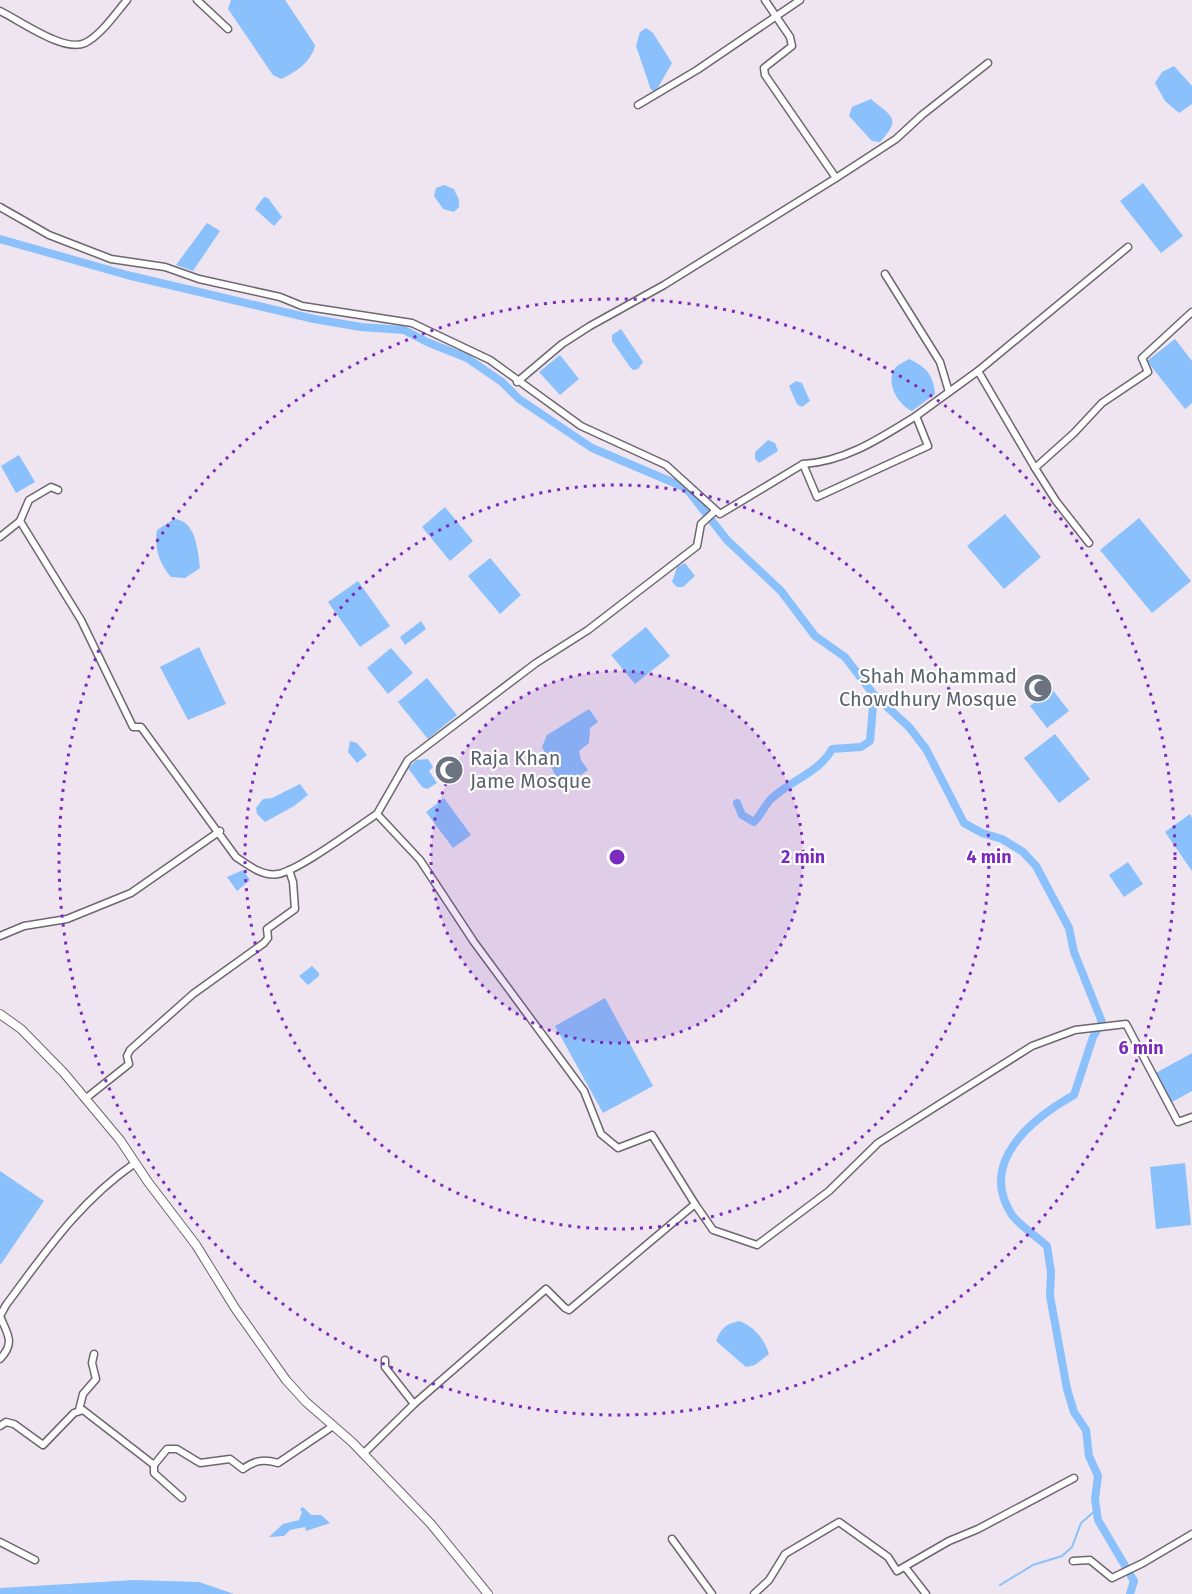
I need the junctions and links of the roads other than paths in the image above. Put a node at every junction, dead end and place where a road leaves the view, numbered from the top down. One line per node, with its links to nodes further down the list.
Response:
1 (127, 0): 5 (street)
2 (196, 0): 7 (street)
3 (765, 0): 6 (street)
4 (800, 0): 6 (street)
5 (0, 11)
6 (777, 17): 9 (street); 10 (street)
7 (228, 29)
8 (988, 63): 10 (street)
9 (638, 105)
10 (836, 178): 16 (street)
11 (0, 207): 16 (street)
12 (1128, 247): 15 (street)
13 (885, 274): 17 (street)
14 (1192, 312): 20 (street)
15 (978, 371): 17 (street); 20 (street)
16 (517, 382): 22 (street)
17 (949, 392): 18 (street)
18 (916, 416): 19 (street); 19 (street)
19 (804, 464): 22 (street)
20 (1035, 468): 25 (street)
21 (58, 490): 23 (street)
22 (715, 510): 26 (street)
23 (20, 521): 24 (street); 27 (street)
24 (0, 537)
25 (1089, 543)
26 (377, 814): 28 (street); 34 (street)
27 (220, 831): 28 (street); 29 (street)
28 (289, 870): 31 (street)
29 (0, 936)
30 (0, 1014): 31 (street)
31 (85, 1099): 33 (street)
32 (1192, 1117): 34 (street)
33 (135, 1163): 36 (street); 41 (street)
34 (695, 1204): 38 (street)
35 (94, 1354): 39 (street)
36 (0, 1359)
37 (384, 1360): 38 (street)
38 (414, 1404): 42 (street)
39 (79, 1410): 40 (street); 43 (street)
40 (0, 1426)
41 (333, 1426): 42 (street); 43 (street)
42 (363, 1454): 52 (street)
43 (154, 1465): 45 (street)
44 (1074, 1478): 51 (street)
45 (182, 1498)
46 (1192, 1534): 50 (street)
47 (672, 1539): 53 (street)
48 (0, 1542): 49 (street)
49 (35, 1560)
50 (1073, 1561)
51 (905, 1567): 54 (street); 55 (street)
52 (488, 1594)
53 (712, 1594)
54 (754, 1594)
55 (926, 1594)

